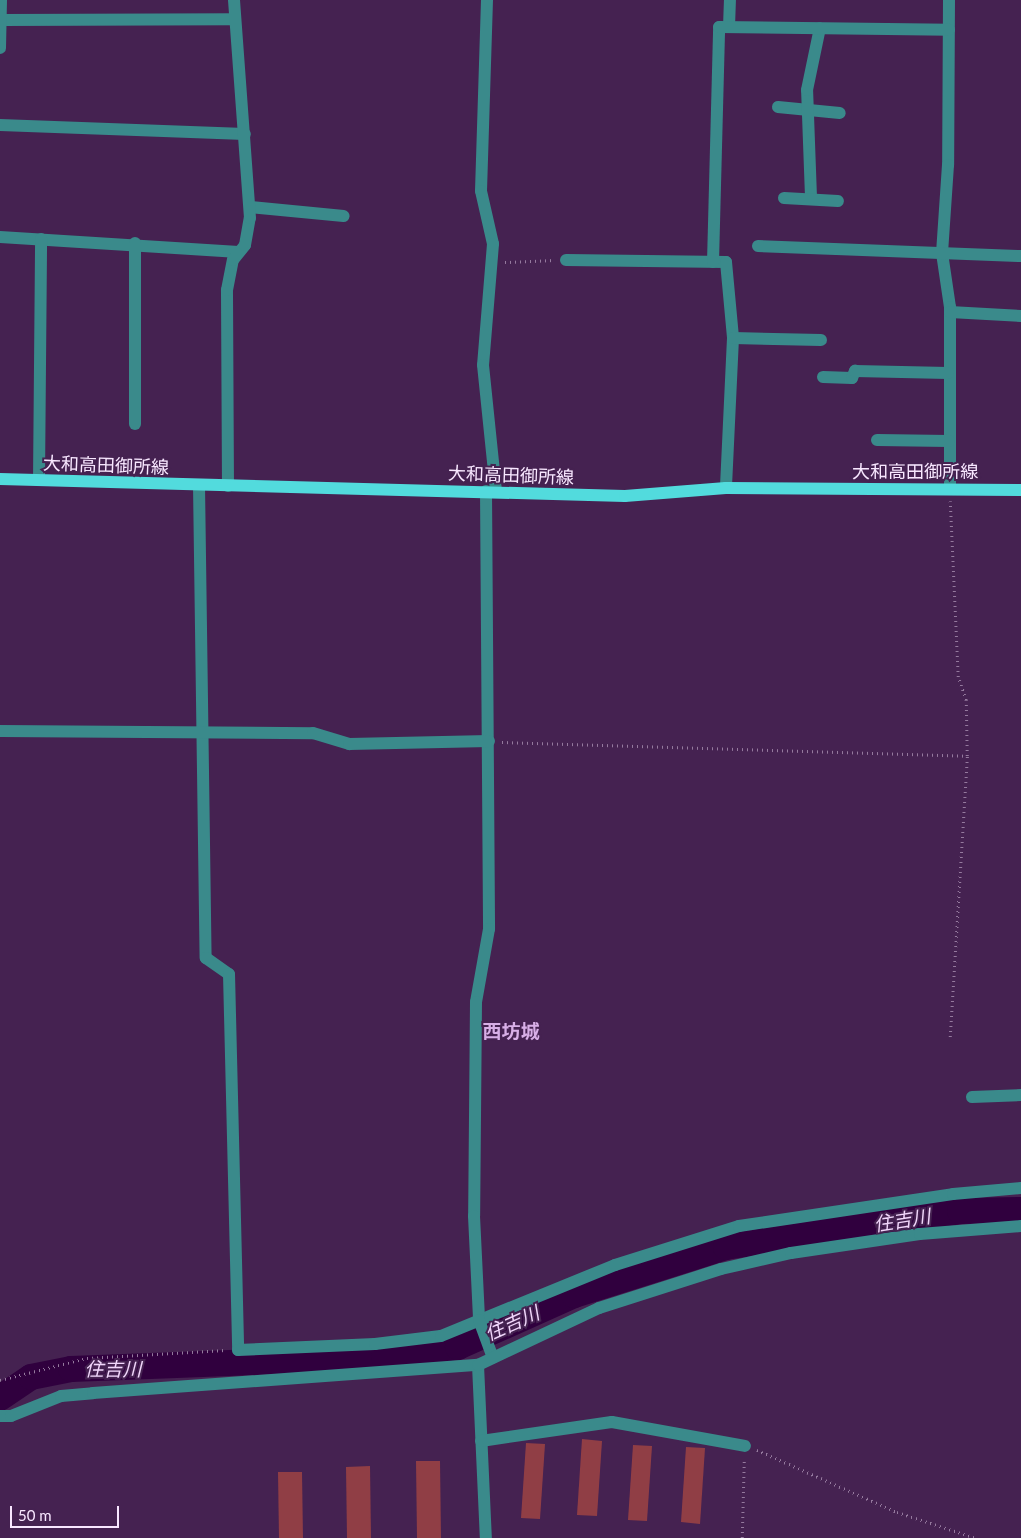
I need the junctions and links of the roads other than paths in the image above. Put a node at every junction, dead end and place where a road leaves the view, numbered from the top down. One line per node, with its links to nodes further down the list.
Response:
1 (1, 0): 7 (street)
2 (234, 0): 6 (street)
3 (487, 0): 47 (street)
4 (730, 0): 8 (street)
5 (949, 0): 10 (street)
6 (235, 19): 7 (street); 16 (street)
7 (1, 20): 11 (street)
8 (729, 27): 9 (street); 30 (street)
9 (820, 28): 10 (street); 12 (street)
10 (949, 30): 27 (street)
11 (0, 48)
12 (806, 106): 13 (street); 14 (street); 18 (street)
13 (778, 107)
14 (840, 113)
15 (0, 125): 16 (street)
16 (245, 134): 20 (street)
17 (784, 198): 18 (street)
18 (811, 198): 19 (street)
19 (838, 201)
20 (250, 207): 21 (street); 26 (street)
21 (344, 216)
22 (0, 237): 23 (street)
23 (41, 239): 24 (street); 41 (street)
24 (135, 244): 26 (street); 37 (street)
25 (758, 246): 27 (street)
26 (239, 252): 43 (street)
27 (942, 253): 28 (street); 31 (street)
28 (1021, 256)
29 (566, 260): 30 (street)
30 (713, 262): 33 (street)
31 (950, 312): 32 (street); 35 (street)
32 (1021, 316)
33 (733, 338): 34 (street); 44 (street)
34 (821, 340)
35 (948, 373): 36 (street); 39 (street)
36 (823, 377)
37 (135, 424)
38 (877, 440): 39 (street)
39 (949, 441): 45 (street)
40 (0, 479): 41 (main road, 大和高田御所線)
41 (39, 480): 42 (main road, 大和高田御所線)
42 (199, 485): 43 (main road, 大和高田御所線); 49 (street)
43 (228, 486): 47 (main road, 大和高田御所線)
44 (726, 488): 45 (main road, 大和高田御所線); 47 (main road, 大和高田御所線)
45 (950, 489): 46 (main road, 大和高田御所線)
46 (1021, 490)
47 (491, 491): 50 (street)
48 (0, 731): 49 (street)
49 (202, 734): 50 (street); 55 (street)
50 (489, 741): 55 (street)
51 (1021, 1095): 52 (street)
52 (972, 1097)
53 (1021, 1188): 55 (street)
54 (1021, 1226): 56 (street)
55 (479, 1320): 56 (street)
56 (494, 1358): 57 (street)
57 (478, 1365): 58 (street); 59 (street)
58 (0, 1416)
59 (481, 1441): 60 (street); 61 (street)
60 (745, 1446)
61 (486, 1538)

